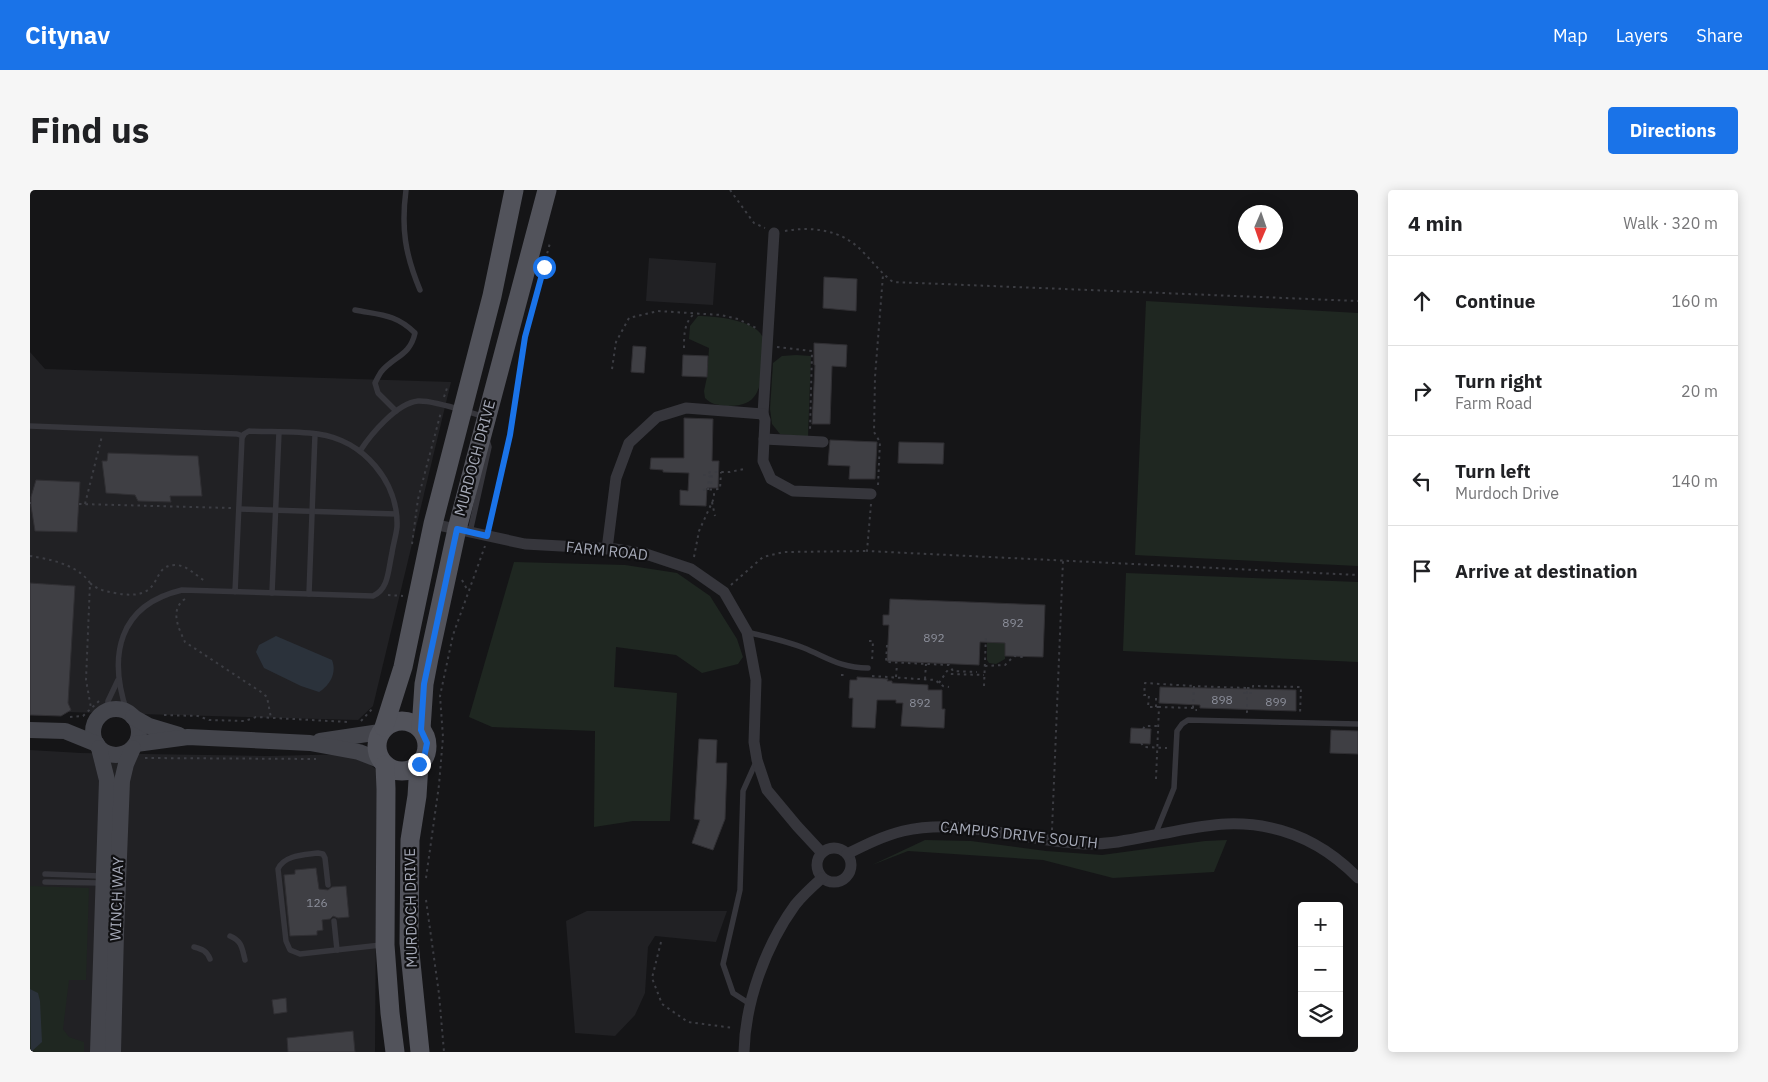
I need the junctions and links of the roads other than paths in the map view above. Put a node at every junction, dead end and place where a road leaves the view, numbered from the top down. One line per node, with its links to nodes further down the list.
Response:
1 (406, 190): 5 (lane)
2 (514, 190): 8 (main road, MURDOCH DRIVE)
3 (547, 190): 10 (main road, MURDOCH DRIVE)
4 (774, 234): 9 (street)
5 (420, 290)
6 (354, 310): 7 (lane)
7 (396, 411): 8 (lane); 17 (lane)
8 (463, 411): 10 (lane); 23 (main road, MURDOCH DRIVE)
9 (763, 414): 15 (street); 25 (street)
10 (484, 421): 24 (main road, MURDOCH DRIVE)
11 (30, 426): 14 (lane)
12 (279, 432): 13 (lane); 14 (lane); 20 (lane)
13 (316, 434): 17 (lane); 21 (lane)
14 (243, 436): 19 (lane)
15 (764, 439): 16 (street); 18 (street)
16 (823, 442)
17 (360, 451): 22 (lane)
18 (871, 494)
19 (239, 508): 20 (lane); 26 (lane)
20 (276, 510): 21 (lane); 27 (lane)
21 (312, 511): 22 (lane); 28 (lane)
22 (396, 514): 28 (lane)
23 (433, 524): 24 (street, FARM ROAD); 36 (main road, MURDOCH DRIVE)
24 (463, 531): 25 (street, FARM ROAD); 37 (main road, MURDOCH DRIVE)
25 (607, 549): 29 (street, FARM ROAD)
26 (235, 592): 27 (lane); 31 (lane)
27 (272, 593): 28 (lane)
28 (309, 594)
29 (747, 632): 30 (lane); 43 (street, FARM ROAD)
30 (868, 668)
31 (118, 680): 32 (lane); 33 (lane)
32 (100, 709): 33 (street); 38 (street); 41 (street)
33 (130, 714): 39 (street); 42 (street)
34 (1358, 724): 46 (lane)
35 (30, 730): 38 (street)
36 (382, 730): 37 (main road); 40 (street); 44 (main road, MURDOCH DRIVE)
37 (421, 730): 45 (main road, MURDOCH DRIVE)
38 (65, 731): 41 (street)
39 (188, 737): 40 (street); 42 (street)
40 (310, 743): 44 (street)
41 (98, 746): 42 (street); 54 (street, WINCH WAY)
42 (138, 750): 59 (street, WINCH WAY)
43 (757, 760): 47 (street, FARM ROAD); 66 (lane)
44 (383, 763): 45 (main road); 61 (main road, MURDOCH DRIVE)
45 (419, 764): 60 (main road, MURDOCH DRIVE)
46 (1154, 835): 48 (street, CAMPUS DRIVE SOUTH); 53 (street, CAMPUS DRIVE SOUTH)
47 (822, 853): 48 (street); 52 (street)
48 (847, 854): 52 (street)
49 (71, 868): 51 (lane)
50 (45, 874): 51 (lane)
51 (70, 875): 54 (lane)
52 (822, 878): 66 (street)
53 (1358, 878)
54 (102, 880): 55 (lane); 59 (street, WINCH WAY)
55 (45, 882)
56 (328, 885): 63 (lane)
57 (334, 921): 63 (lane)
58 (230, 936): 65 (lane)
59 (113, 939): 67 (street, WINCH WAY); 68 (street, WINCH WAY)
60 (409, 943): 61 (main road); 70 (main road, MURDOCH DRIVE)
61 (385, 945): 63 (lane); 69 (main road, MURDOCH DRIVE)
62 (194, 947): 64 (lane)
63 (337, 950)
64 (210, 959)
65 (245, 960)
66 (750, 1004): 71 (street)
67 (98, 1052)
68 (113, 1052)
69 (395, 1052)
70 (420, 1052)
71 (744, 1052)

